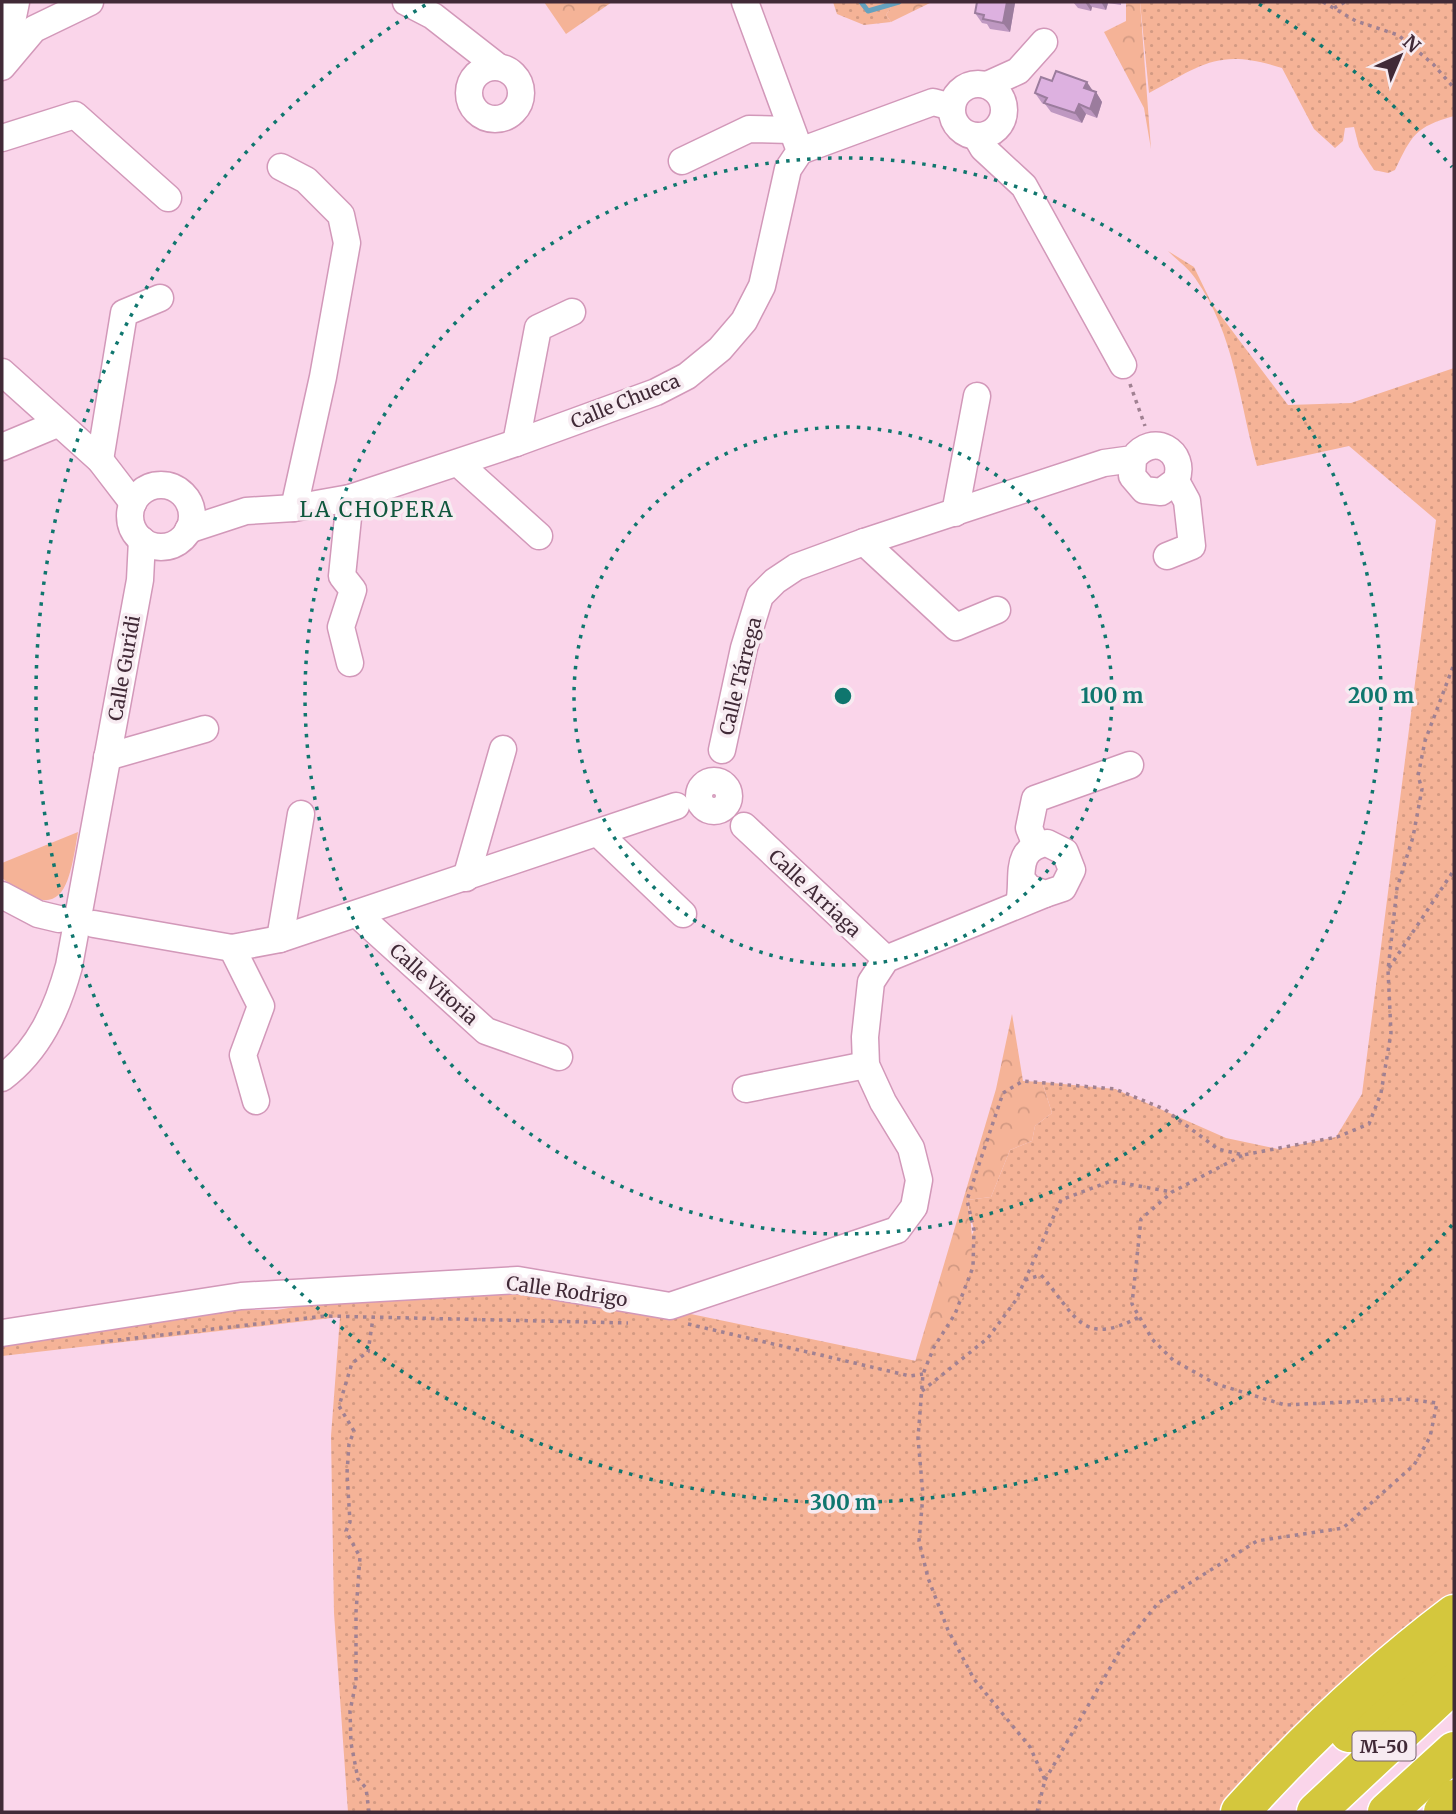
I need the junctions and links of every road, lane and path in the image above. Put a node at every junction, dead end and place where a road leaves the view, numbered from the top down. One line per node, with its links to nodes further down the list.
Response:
1 (16, 2): 9 (street)
2 (90, 2): 9 (street)
3 (406, 2): 10 (street)
4 (745, 2): 16 (street)
5 (1324, 2): 7 (path)
6 (1345, 2): 7 (path)
7 (1334, 8): 12 (path)
8 (1044, 42): 11 (street)
9 (5, 62)
10 (497, 66)
11 (987, 85): 13 (street); 14 (street)
12 (1454, 88)
13 (952, 107): 14 (street); 16 (street)
14 (976, 136): 22 (street)
15 (2, 138): 19 (street)
16 (796, 141): 17 (street); 26 (street, Calle Chueca)
17 (682, 161)
18 (281, 167): 36 (street)
19 (168, 198)
20 (160, 298): 29 (street)
21 (572, 312): 26 (street)
22 (1123, 365): 28 (path)
23 (2, 372): 25 (street)
24 (977, 396): 38 (street)
25 (57, 424): 27 (street); 29 (street)
26 (516, 443): 30 (street, Calle Chueca)
27 (2, 447)
28 (1142, 452): 31 (street); 31 (street); 38 (street, Calle Tárrega)
29 (100, 460): 32 (street); 35 (street)
30 (458, 463): 33 (street, Calle Chueca); 39 (street)
31 (1176, 481): 43 (street)
32 (153, 486): 34 (street); 35 (street)
33 (350, 498): 36 (street, Calle Chueca); 46 (street)
34 (187, 499): 37 (street, Calle Chueca); 40 (street)
35 (133, 503): 41 (street)
36 (294, 508): 37 (street, Calle Chueca)
37 (246, 512): 40 (street, Calle Chueca)
38 (955, 513): 42 (street, Calle Tárrega)
39 (539, 536)
40 (178, 538): 41 (street); 44 (street, Calle Guridi)
41 (142, 540): 44 (street, Calle Guridi)
42 (864, 542): 45 (street); 52 (street, Calle Tárrega)
43 (1167, 556)
44 (140, 580): 50 (street, Calle Guridi)
45 (997, 610)
46 (350, 663)
47 (1454, 663): 68 (path)
48 (205, 729): 50 (street, Calle Guridi)
49 (503, 749): 57 (street)
50 (107, 757): 64 (street, Calle Guridi)
51 (1130, 765): 55 (street)
52 (713, 796): 54 (street); 67 (street, Calle Arriaga)
53 (301, 814): 65 (street)
54 (599, 834): 57 (street); 63 (street)
55 (1036, 845): 60 (street); 60 (street)
56 (1454, 870): 59 (path)
57 (466, 878): 62 (street)
58 (1454, 880): 59 (path)
59 (1446, 882): 68 (path)
60 (1029, 894): 67 (street)
61 (2, 895): 64 (street)
62 (357, 914): 65 (street); 69 (street, Calle Vitoria)
63 (683, 914)
64 (76, 921): 66 (street); 71 (street, Calle Guridi)
65 (280, 939): 66 (street)
66 (232, 948): 73 (street)
67 (886, 959): 70 (street, Calle Rodrigo)
68 (1388, 970): 74 (path)
69 (559, 1057)
70 (866, 1065): 72 (street); 81 (street, Calle Rodrigo)
71 (2, 1078)
72 (746, 1089)
73 (256, 1101)
74 (1243, 1155): 75 (path); 83 (path)
75 (1172, 1192): 76 (path); 77 (path)
76 (1025, 1280): 77 (path); 84 (path)
77 (1139, 1317): 89 (path)
78 (373, 1318): 79 (path); 82 (path); 91 (path)
79 (634, 1323)
80 (675, 1324): 83 (path)
81 (2, 1333)
82 (96, 1342)
83 (923, 1374): 84 (path)
84 (922, 1391): 89 (path)
85 (1454, 1614): 93 (highway)
86 (1454, 1656): 94 (highway)
87 (1454, 1683): 95 (highway, M-50)
88 (1454, 1751): 96 (highway, M-50)
89 (1045, 1780): 92 (path)
90 (1454, 1800): 97 (highway)
91 (369, 1812)
92 (1037, 1812)
93 (1240, 1812)
94 (1260, 1812)
95 (1316, 1812)
96 (1387, 1812)
97 (1443, 1812)

